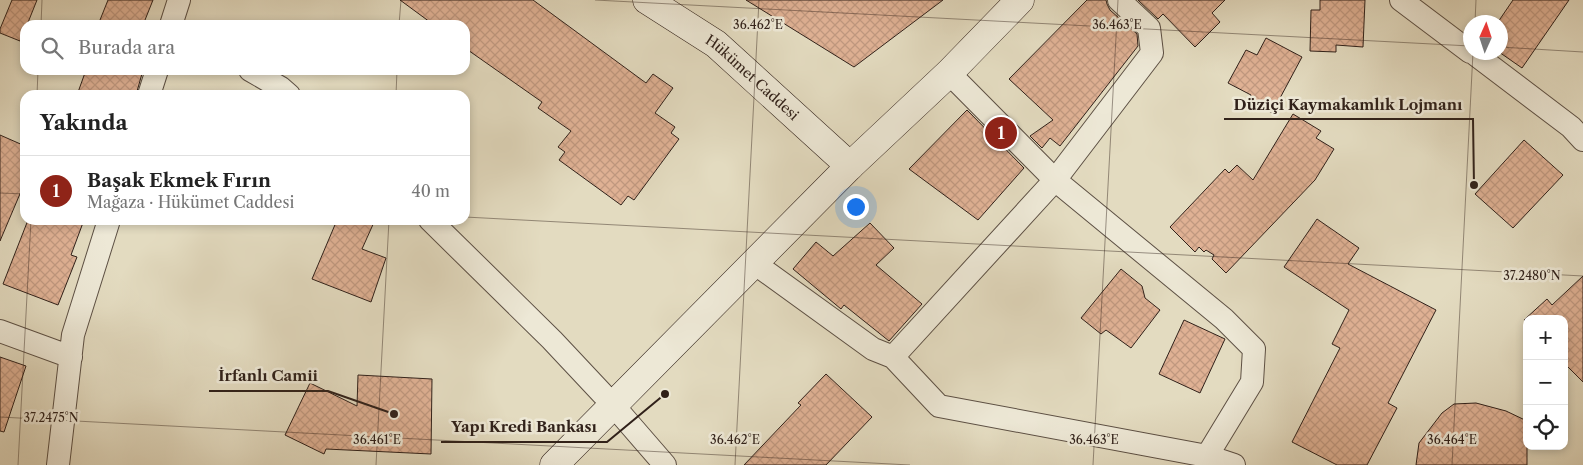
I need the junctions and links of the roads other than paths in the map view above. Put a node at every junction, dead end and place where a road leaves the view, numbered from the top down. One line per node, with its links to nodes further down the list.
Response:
1 (179, 0): 6 (street)
2 (647, 0): 15 (main road, Hükümet Caddesi)
3 (1020, 0): 9 (main road)
4 (1119, 0): 16 (street)
5 (1401, 0): 7 (street)
6 (173, 20)
7 (1463, 46)
8 (1482, 60): 14 (street)
9 (949, 73): 15 (main road); 16 (street)
10 (155, 75): 12 (street)
11 (258, 75): 13 (street)
12 (151, 90)
13 (283, 90)
14 (1583, 140)
15 (850, 166): 19 (main road)
16 (1055, 180): 22 (street); 24 (street)
17 (108, 225): 21 (street)
18 (435, 225): 23 (street)
19 (754, 263): 22 (street); 23 (main road)
20 (0, 331): 21 (street)
21 (71, 357): 25 (street)
22 (894, 357): 24 (street)
23 (613, 405): 26 (main road); 27 (street)
24 (1207, 456): 28 (street)
25 (58, 465)
26 (554, 465)
27 (665, 465)
28 (1234, 465)

